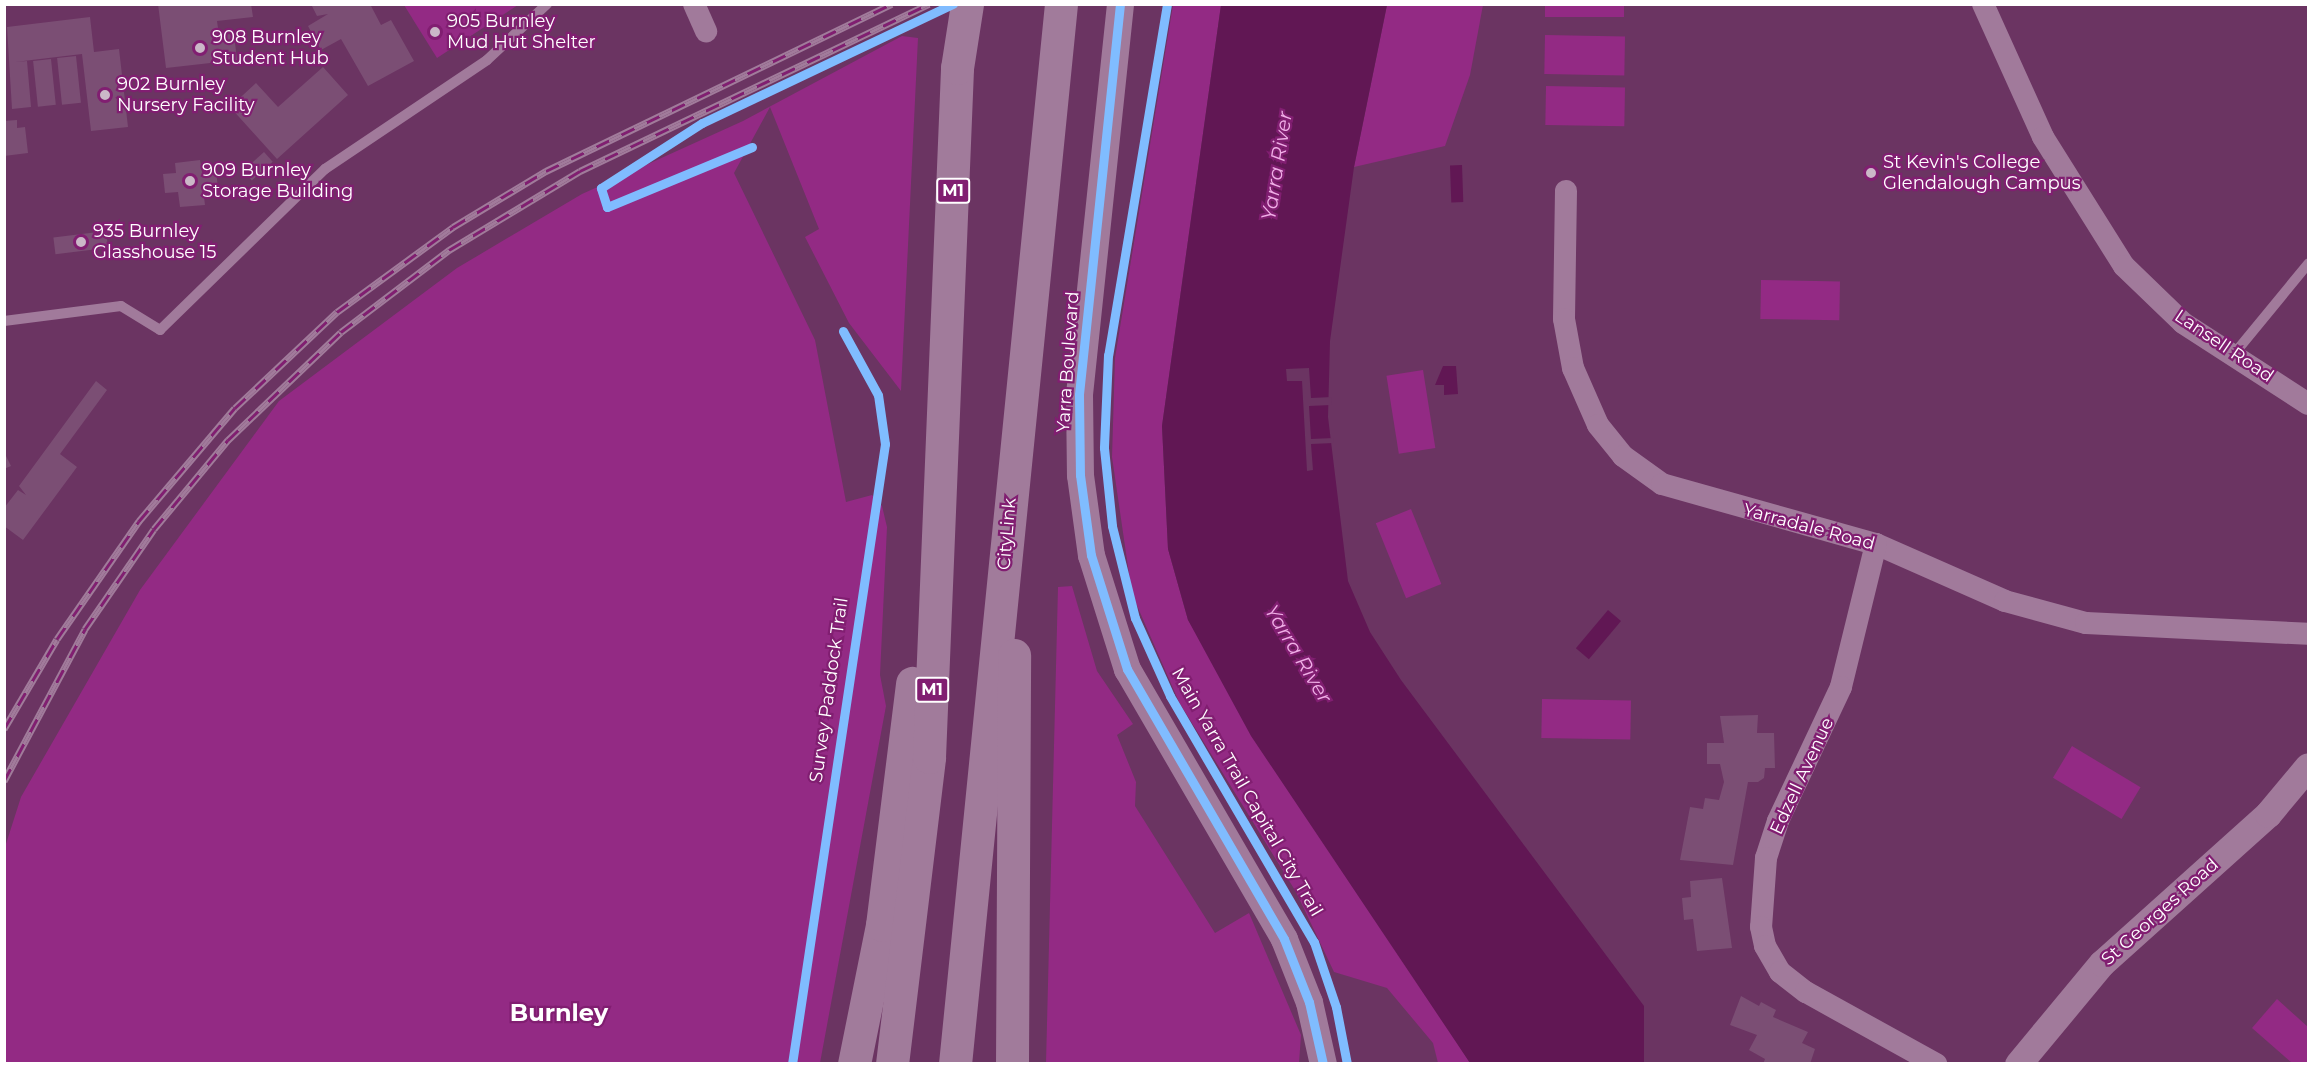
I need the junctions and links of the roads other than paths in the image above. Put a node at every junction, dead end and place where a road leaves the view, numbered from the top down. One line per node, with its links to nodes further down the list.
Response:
1 (547, 4): 11 (lane)
2 (694, 4): 7 (street)
3 (967, 4): 10 (highway, M1)
4 (1061, 4): 14 (highway, CityLink)
5 (1120, 4): 22 (street, Yarra Boulevard)
6 (1983, 4): 12 (street, Lansell Road)
7 (706, 31)
8 (1566, 191): 15 (street, Yarradale Road)
9 (2308, 264): 12 (lane)
10 (949, 314): 18 (highway); 19 (highway, M1)
11 (4, 321)
12 (2234, 354): 13 (street, Lansell Road)
13 (2308, 404)
14 (1010, 504): 20 (highway, CityLink); 21 (highway)
15 (1876, 544): 16 (street, Yarradale Road); 23 (street, Edzell Avenue)
16 (2308, 634)
17 (2308, 766): 24 (street, St Georges Road)
18 (854, 1064)
19 (892, 1064)
20 (955, 1064)
21 (1012, 1064)
22 (1323, 1064)
23 (1936, 1064)
24 (2018, 1064)

